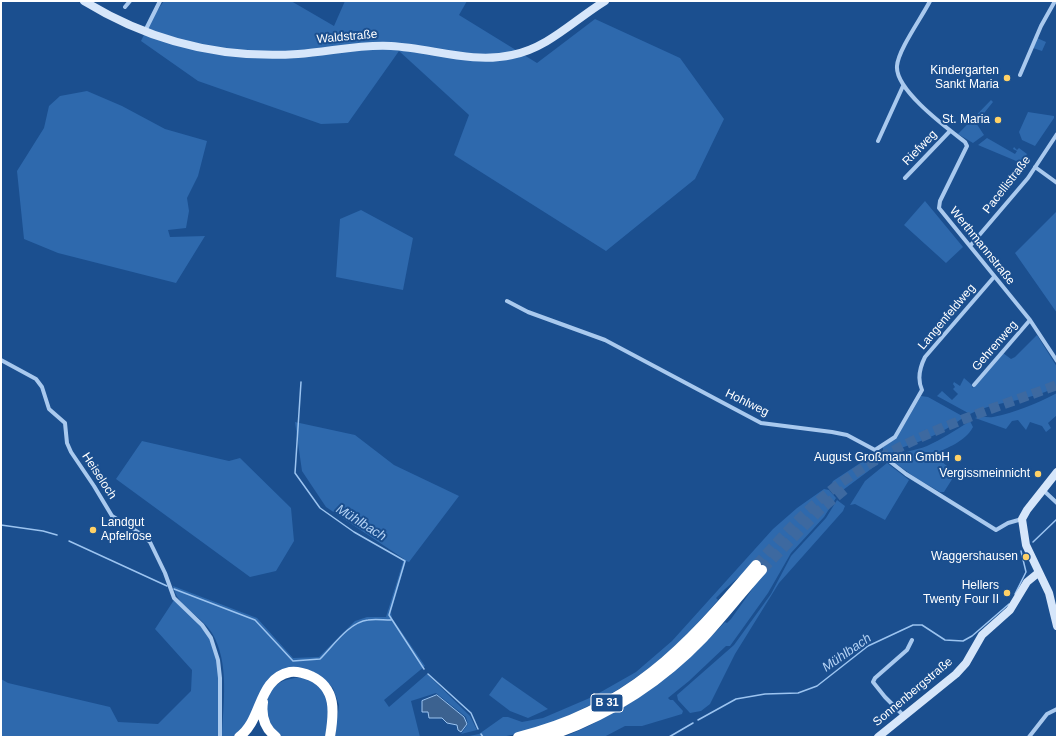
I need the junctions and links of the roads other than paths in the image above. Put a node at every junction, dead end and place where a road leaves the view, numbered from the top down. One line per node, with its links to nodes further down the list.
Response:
1 (84, 1): 8 (street, Waldstraße)
2 (130, 1): 7 (street)
3 (160, 1): 8 (street)
4 (605, 1): 8 (street, Waldstraße)
5 (930, 1): 10 (street, Werthmannstraße)
6 (1055, 1): 9 (street)
7 (125, 7)
8 (145, 32)
9 (1020, 75)
10 (903, 86): 11 (street, Werthmannstraße); 13 (street)
11 (950, 131): 15 (street, Riefweg); 17 (street, Werthmannstraße)
12 (1057, 134): 14 (street, Pacellistraße)
13 (878, 141)
14 (1035, 167): 16 (street); 17 (street, Pacellistraße)
15 (905, 178)
16 (1057, 183)
17 (970, 246): 18 (street, Werthmannstraße)
18 (994, 277): 20 (street, Werthmannstraße); 24 (street, Langenfeldweg)
19 (507, 301): 24 (street, Hohlweg)
20 (1030, 320): 22 (street, Werthmannstraße); 23 (street, Gehrenweg)
21 (1, 360): 35 (street, Heiseloch)
22 (1057, 361)
23 (974, 385)
24 (875, 450): 28 (street, Hohlweg)
25 (1057, 472): 26 (street)
26 (1043, 490): 27 (street); 28 (street)
27 (1057, 503)
28 (1022, 519): 29 (street)
29 (1038, 573): 30 (street); 34 (street, Sonnenbergstraße)
30 (1057, 626)
31 (912, 640): 34 (street)
32 (268, 686): 36 (highway); 37 (highway); 38 (highway)
33 (1057, 710): 42 (street)
34 (904, 716): 41 (street, Sonnenbergstraße)
35 (220, 735)
36 (331, 736)
37 (239, 737)
38 (276, 737)
39 (518, 737): 40 (highway, B 31)
40 (546, 737)
41 (878, 737)
42 (1029, 737)

